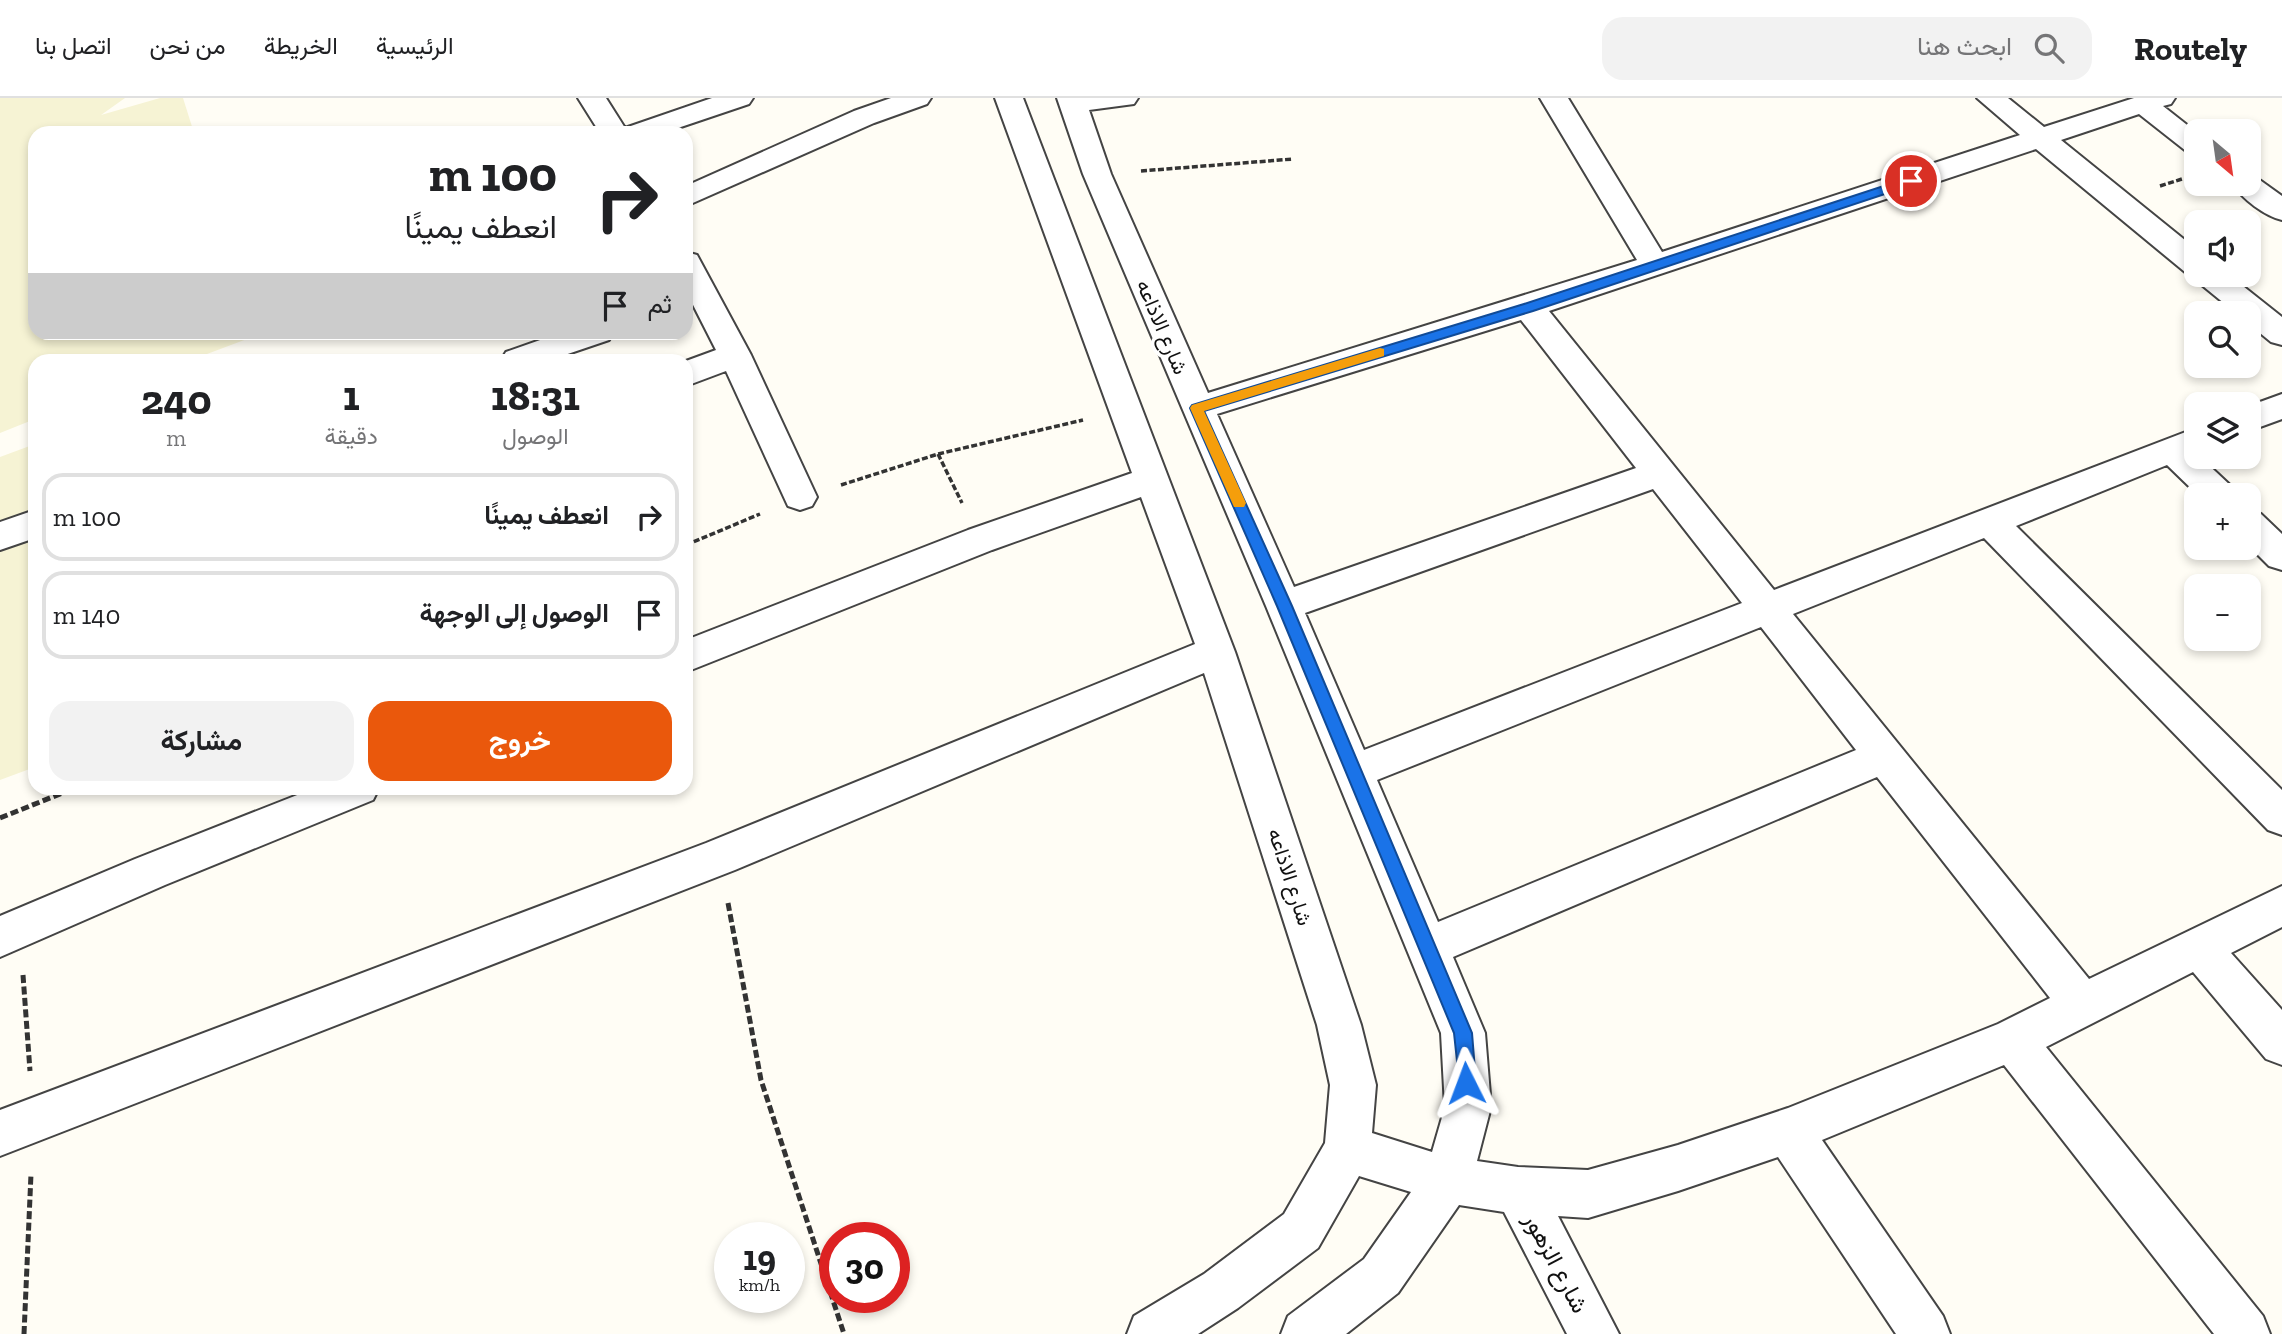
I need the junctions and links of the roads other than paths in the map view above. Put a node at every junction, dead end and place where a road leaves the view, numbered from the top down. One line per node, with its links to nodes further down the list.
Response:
1 (592, 98): 10 (street)
2 (739, 98): 11 (street)
3 (916, 98): 14 (street)
4 (1009, 98): 32 (street, شارع الاذاعه)
5 (1124, 98): 8 (street)
6 (1554, 98): 18 (street)
7 (1991, 98): 13 (street)
8 (1071, 100): 28 (street, شارع الاذاعه)
9 (2152, 101): 12 (street); 13 (street)
10 (610, 126)
11 (656, 126)
12 (2184, 133)
13 (2038, 139): 17 (street); 18 (street)
14 (693, 194)
15 (2261, 195): 16 (street)
16 (2282, 211)
17 (2184, 255)
18 (1655, 265): 21 (street)
19 (2224, 287): 22 (street)
20 (695, 299): 25 (street)
21 (1528, 307): 28 (street); 31 (street)
22 (2282, 334)
23 (575, 340): 24 (street)
24 (534, 354)
25 (735, 355): 26 (street); 33 (street)
26 (693, 371)
27 (2282, 406): 29 (street)
28 (1196, 408): 39 (street, شارع الاذاعه)
29 (2261, 414)
30 (2184, 445): 34 (street)
31 (1659, 473): 39 (street); 40 (street)
32 (1150, 480): 41 (street, شارع الاذاعه); 42 (street)
33 (800, 498)
34 (1990, 522): 40 (street); 46 (street)
35 (28, 526): 36 (street)
36 (0, 536)
37 (2261, 536): 38 (street)
38 (2282, 556)
39 (1284, 606): 44 (street, شارع الاذاعه)
40 (1767, 609): 43 (street); 44 (street)
41 (1216, 652): 54 (street); 56 (street, شارع الاذاعه)
42 (693, 653)
43 (1884, 756): 49 (street); 51 (street)
44 (1353, 772): 49 (street, شارع الاذاعه)
45 (342, 795): 48 (street)
46 (2282, 817)
47 (2282, 906): 50 (street)
48 (10, 933)
49 (1427, 947): 57 (street, شارع الاذاعه)
50 (2200, 949): 51 (street); 53 (street)
51 (2082, 1006): 52 (street)
52 (2012, 1040): 55 (street); 63 (street)
53 (2282, 1043)
54 (17, 1127)
55 (1788, 1130): 58 (street); 62 (street)
56 (1348, 1149): 57 (street); 59 (street)
57 (1448, 1180): 58 (street); 60 (street, شارع الاذاعه)
58 (1518, 1191): 61 (street, شارع الزهور)
59 (1152, 1334)
60 (1306, 1334)
61 (1594, 1334)
62 (1925, 1334)
63 (2245, 1334)

